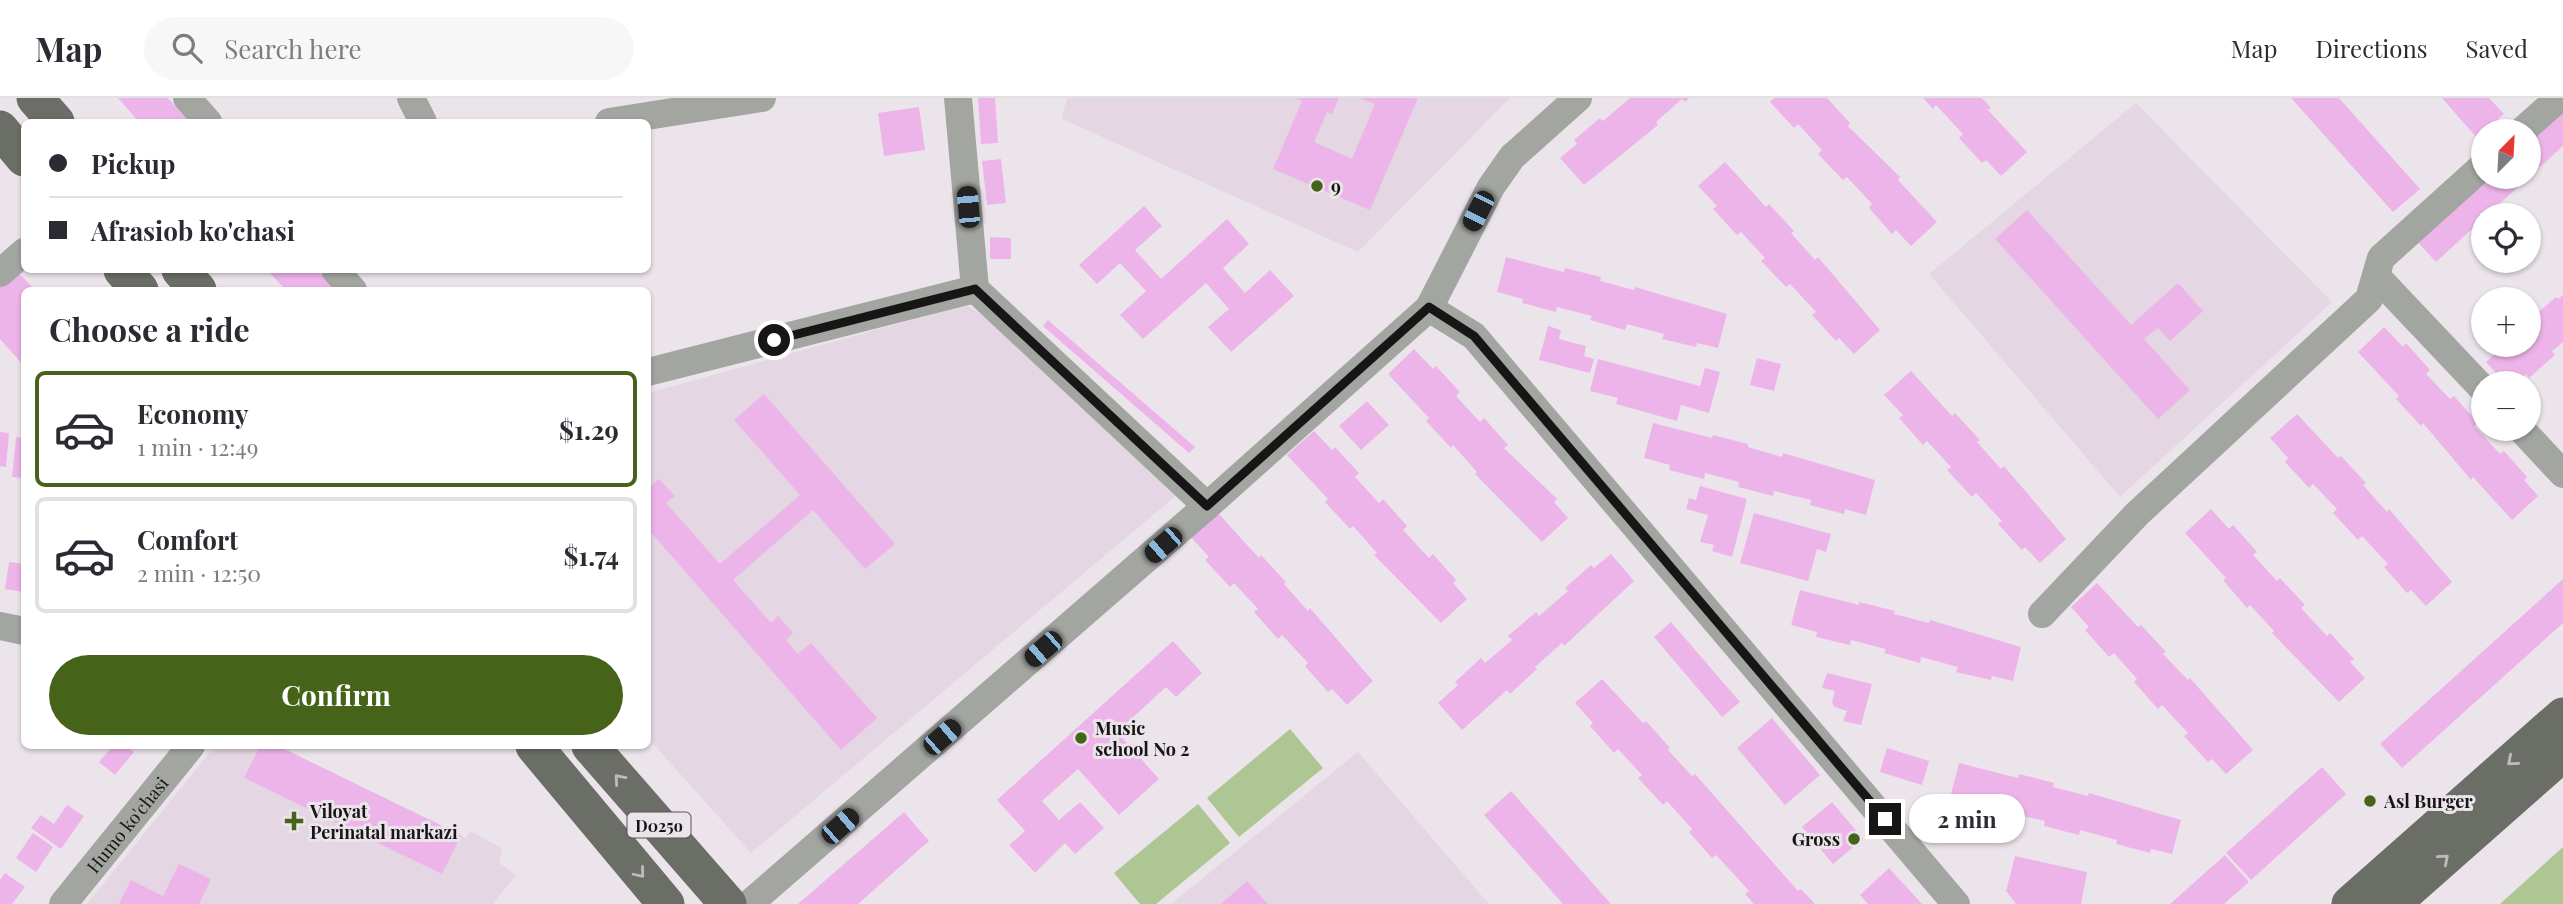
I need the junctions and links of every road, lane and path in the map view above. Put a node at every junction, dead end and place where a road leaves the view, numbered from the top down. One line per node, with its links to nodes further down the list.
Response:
1 (35, 98): 8 (main road)
2 (187, 98): 9 (street)
3 (411, 98): 10 (street)
4 (762, 98): 11 (street)
5 (958, 98): 25 (street)
6 (1578, 98): 26 (street)
7 (2559, 98): 12 (street)
8 (53, 119)
9 (205, 119)
10 (421, 119)
11 (628, 119)
12 (2535, 119)
13 (0, 130): 14 (main road)
14 (21, 154)
15 (2471, 177): 21 (street)
16 (21, 254): 17 (street)
17 (0, 272)
18 (125, 273): 22 (main road)
19 (183, 273): 23 (main road)
20 (338, 273): 24 (street)
21 (2376, 276): 28 (street); 32 (street)
22 (137, 287)
23 (195, 287)
24 (350, 287)
25 (975, 289): 27 (street); 31 (street)
26 (1429, 307): 31 (street); 44 (street)
27 (651, 371)
28 (2471, 376)
29 (2532, 441): 30 (street)
30 (2563, 474)
31 (1207, 506): 43 (street)
32 (2042, 614)
33 (0, 626): 34 (street)
34 (21, 630)
35 (2563, 716): 45 (main road, one-way to 45)
36 (537, 749): 41 (main road, one-way to 41)
37 (593, 749): 42 (main road, D025o, one-way to 37)
38 (175, 750): 40 (street, Humo ko'chasi)
39 (2563, 753): 46 (main road, one-way to 39)
40 (64, 904)
41 (666, 904)
42 (728, 904)
43 (749, 904)
44 (1956, 904)
45 (2350, 904)
46 (2392, 904)

